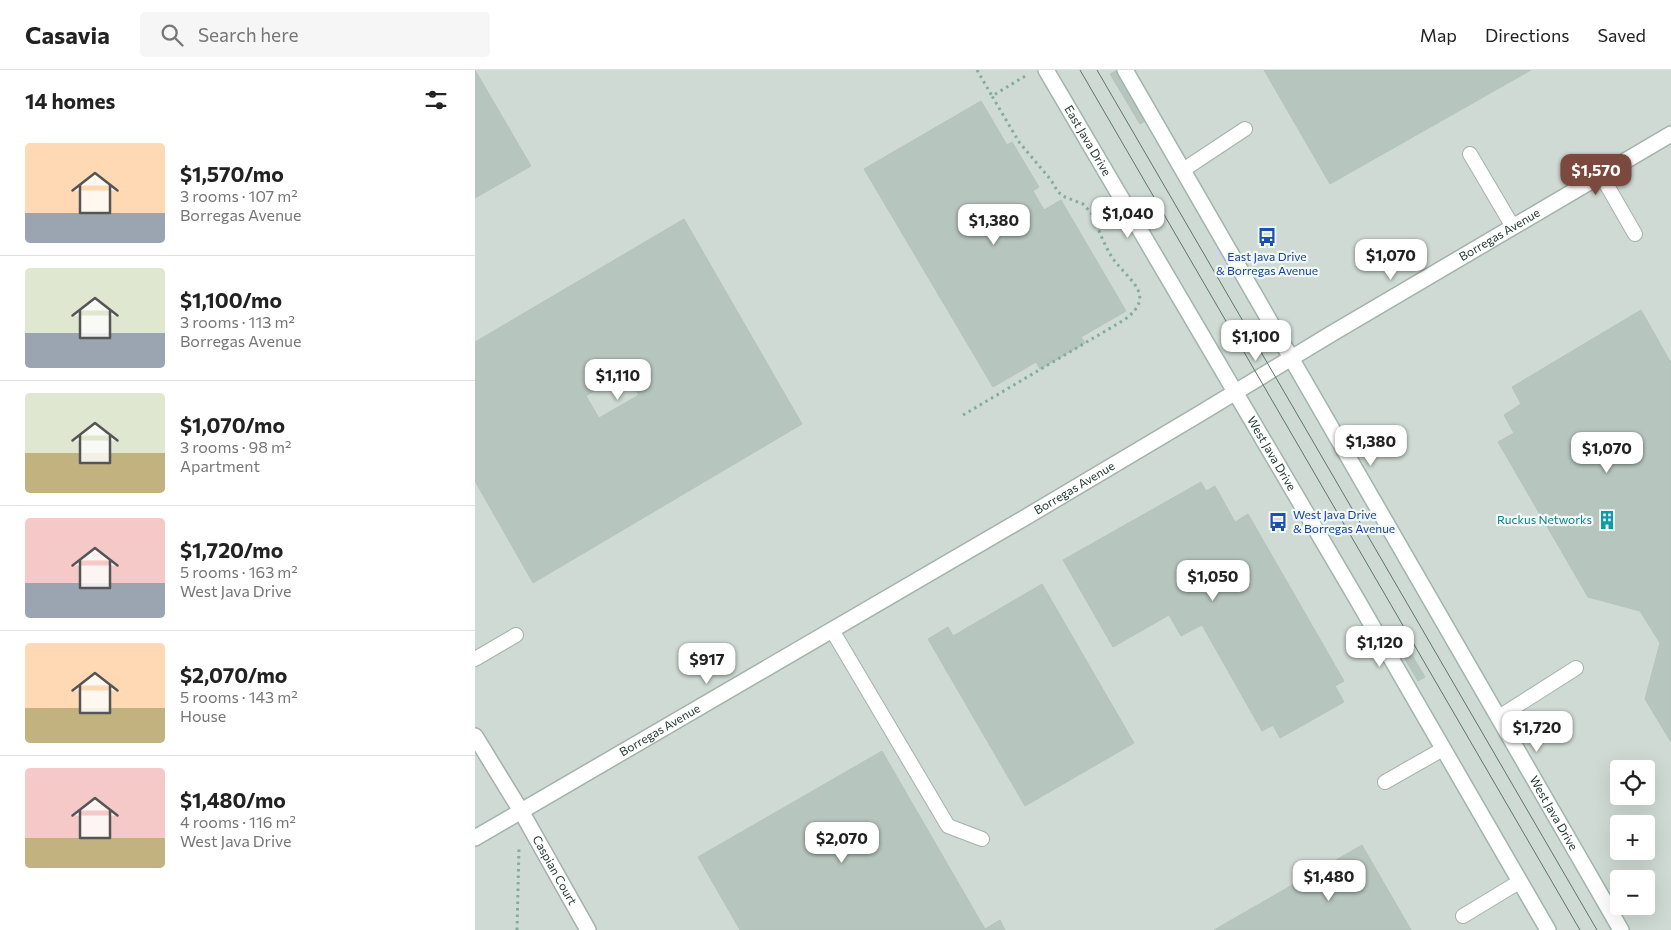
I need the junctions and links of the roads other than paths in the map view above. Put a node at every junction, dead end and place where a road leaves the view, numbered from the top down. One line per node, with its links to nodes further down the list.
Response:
1 (1046, 70): 11 (main road, East Java Drive)
2 (1125, 70): 6 (main road)
3 (1245, 130): 6 (lane)
4 (1671, 134): 7 (main road, Borregas Avenue)
5 (1470, 154): 8 (lane)
6 (1183, 170): 10 (main road)
7 (1601, 175): 8 (main road, Borregas Avenue); 9 (lane)
8 (1513, 227): 10 (main road, Borregas Avenue)
9 (1635, 234)
10 (1292, 358): 11 (main road, Borregas Avenue); 16 (main road, West Java Drive)
11 (1236, 392): 12 (main road, Borregas Avenue); 18 (main road, West Java Drive)
12 (831, 630): 20 (main road, Borregas Avenue); 22 (lane)
13 (516, 635): 14 (lane)
14 (475, 659)
15 (1576, 668): 16 (lane)
16 (1499, 716): 27 (main road, West Java Drive)
17 (475, 736): 20 (main road, Caspian Court)
18 (1443, 748): 19 (lane); 23 (main road, West Java Drive)
19 (1385, 782)
20 (521, 812): 21 (main road, Borregas Avenue); 25 (main road, Caspian Court)
21 (475, 838)
22 (982, 839)
23 (1519, 882): 24 (lane); 26 (main road, West Java Drive)
24 (1463, 916)
25 (588, 930)
26 (1548, 930)
27 (1621, 930)

